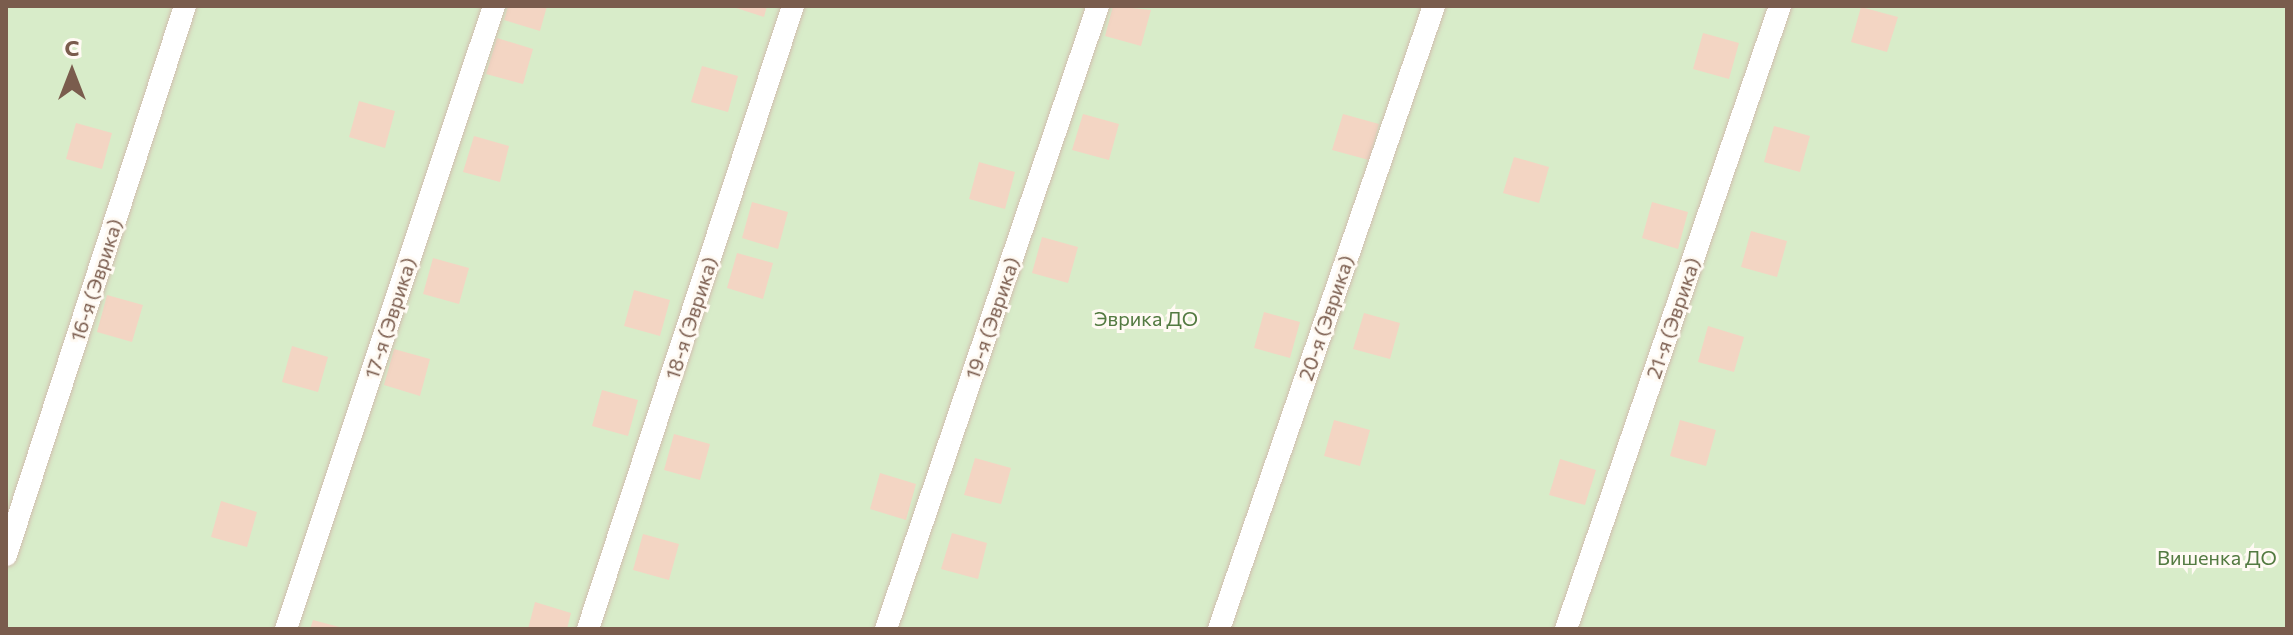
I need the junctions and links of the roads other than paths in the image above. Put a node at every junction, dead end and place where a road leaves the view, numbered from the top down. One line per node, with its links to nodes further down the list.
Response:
1 (185, 6): 7 (lane, 16-я (Эврика))
2 (494, 6): 8 (lane, 17-я (Эврика))
3 (793, 6): 9 (lane, 18-я (Эврика))
4 (1098, 6): 10 (lane, 19-я (Эврика))
5 (1434, 6): 11 (lane, 20-я (Эврика))
6 (1780, 6): 12 (lane, 21-я (Эврика))
7 (6, 555)
8 (286, 629)
9 (588, 629)
10 (886, 629)
11 (1219, 629)
12 (1566, 629)

